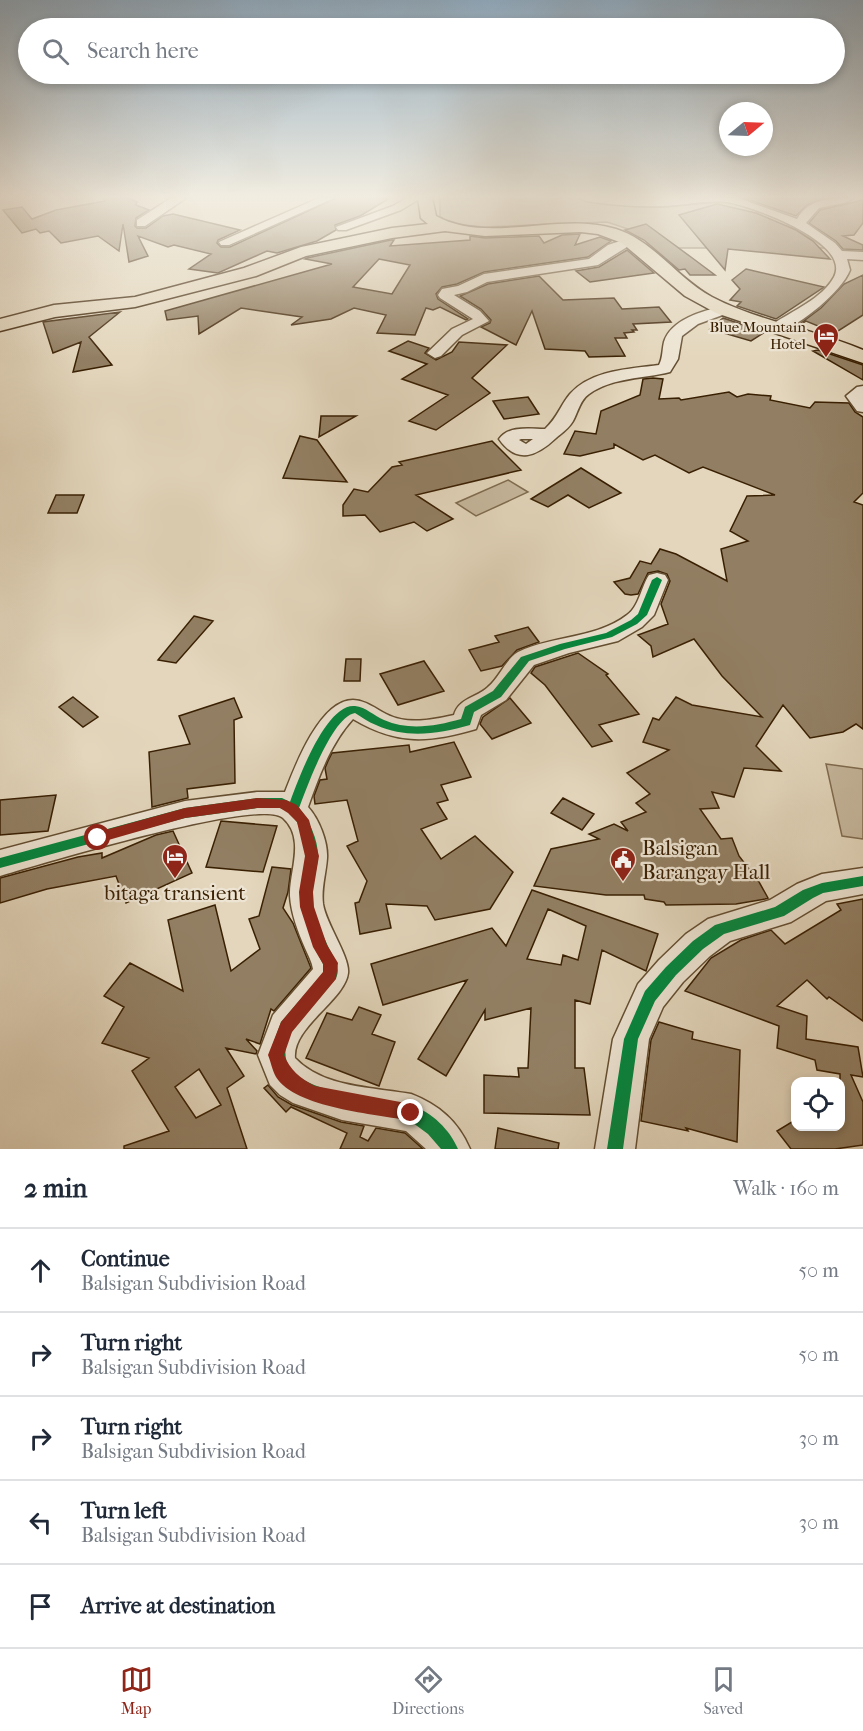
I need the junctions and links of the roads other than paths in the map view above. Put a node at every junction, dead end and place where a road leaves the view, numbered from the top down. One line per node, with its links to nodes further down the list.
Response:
1 (303, 252): 8 (main road)
2 (606, 252): 10 (street)
3 (641, 252): 7 (main road)
4 (838, 252): 5 (street)
5 (841, 255): 6 (street); 9 (street)
6 (863, 256)
7 (723, 310): 9 (main road); 14 (street)
8 (0, 325)
9 (778, 327): 11 (main road)
10 (435, 353)
11 (863, 357)
12 (863, 391): 13 (street)
13 (863, 407)
14 (549, 434)
15 (657, 580): 16 (street)
16 (293, 809): 17 (street); 19 (street)
17 (0, 862)
18 (863, 881): 20 (street)
19 (450, 1149)
20 (615, 1149)

